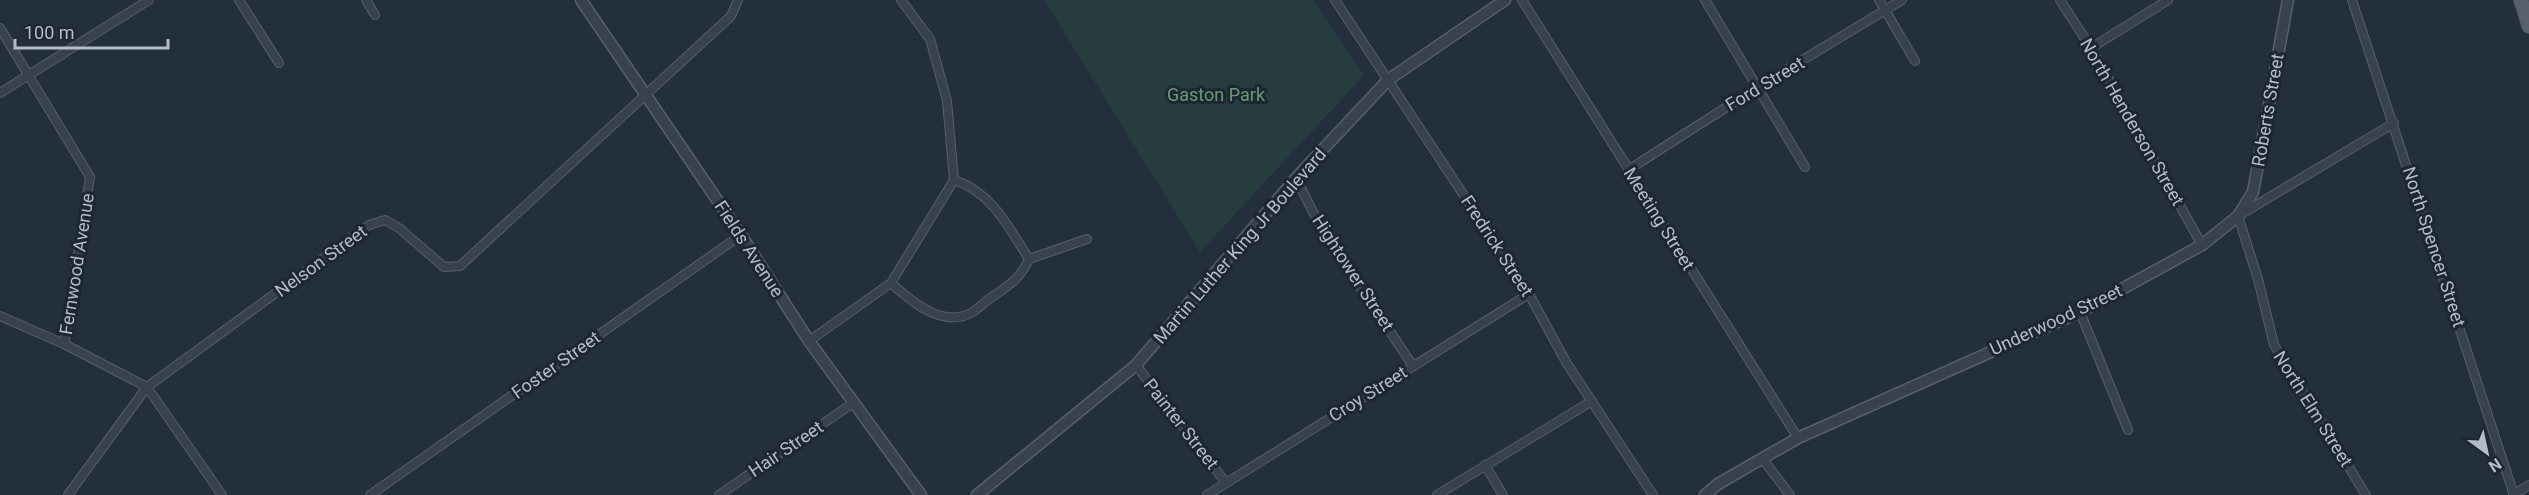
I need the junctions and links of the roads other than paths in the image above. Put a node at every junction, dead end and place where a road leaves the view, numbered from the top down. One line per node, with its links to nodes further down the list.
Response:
1 (149, 0): 25 (street)
2 (238, 0): 24 (street)
3 (366, 0): 19 (street)
4 (581, 0): 29 (street, Fields Avenue)
5 (738, 0): 29 (street)
6 (902, 0): 34 (street)
7 (1335, 0): 26 (street, Fredrick Street)
8 (1505, 0): 26 (street, Martin Luther King Jr Boulevard)
9 (1522, 0): 32 (street, Meeting Street)
10 (1705, 0): 27 (street)
11 (1879, 0): 18 (street)
12 (1902, 0): 18 (street, Ford Street)
13 (2060, 0): 22 (street, North Henderson Street)
14 (2168, 0): 22 (street)
15 (2288, 0): 35 (street, Roberts Street)
16 (2352, 0): 30 (street, North Spencer Street)
17 (2521, 0): 20 (main road)
18 (1885, 12): 23 (street); 27 (street, Ford Street)
19 (375, 15)
20 (2529, 26)
21 (0, 28): 25 (street, Fernwood Avenue)
22 (2091, 48): 38 (street, North Henderson Street)
23 (1915, 61)
24 (279, 63)
25 (27, 75): 28 (street); 45 (street, Fernwood Avenue)
26 (1388, 81): 33 (street, Martin Luther King Jr Boulevard); 41 (street, Fredrick Street)
27 (1758, 87): 31 (street); 32 (street, Ford Street)
28 (0, 93)
29 (646, 94): 36 (street, Fields Avenue); 48 (street, Nelson Street)
30 (2394, 123): 35 (street, Underwood Street); 70 (street, North Spencer Street)
31 (1805, 166)
32 (1628, 170): 52 (street, Meeting Street)
33 (1296, 178): 46 (street, Martin Luther King Jr Boulevard); 47 (street, Hightower Street)
34 (954, 180): 39 (street); 40 (street)
35 (2238, 216): 38 (street, Underwood Street); 69 (street, North Elm Street)
36 (741, 235): 44 (street, Fields Avenue); 59 (street, Foster Street)
37 (1087, 239): 39 (street)
38 (2202, 245): 42 (street, Underwood Street)
39 (1029, 259): 40 (street)
40 (891, 283): 44 (street)
41 (1528, 294): 47 (street, Croy Street); 49 (street, Fredrick Street)
42 (2080, 312): 51 (street); 52 (street, Underwood Street)
43 (0, 316): 45 (street)
44 (809, 341): 50 (street, Fields Avenue)
45 (64, 344): 48 (street)
46 (1136, 366): 55 (street, Painter Street); 62 (street, Martin Luther King Jr Boulevard)
47 (1413, 366): 55 (street, Croy Street)
48 (147, 387): 57 (street, Nelson Street); 58 (street)
49 (1592, 401): 54 (street); 66 (street, Fredrick Street)
50 (853, 403): 60 (street, Hair Street); 61 (street, Fields Avenue)
51 (2128, 430)
52 (1798, 438): 53 (street, Underwood Street)
53 (1762, 458): 67 (street, Underwood Street); 68 (street)
54 (1485, 465): 64 (street); 65 (street)
55 (1226, 483): 63 (street, Croy Street)
56 (2529, 485): 70 (street)
57 (68, 495)
58 (222, 495)
59 (370, 495)
60 (719, 495)
61 (921, 495)
62 (977, 495)
63 (1207, 495)
64 (1437, 495)
65 (1503, 495)
66 (1653, 495)
67 (1705, 495)
68 (1791, 495)
69 (2366, 495)
70 (2513, 495)

